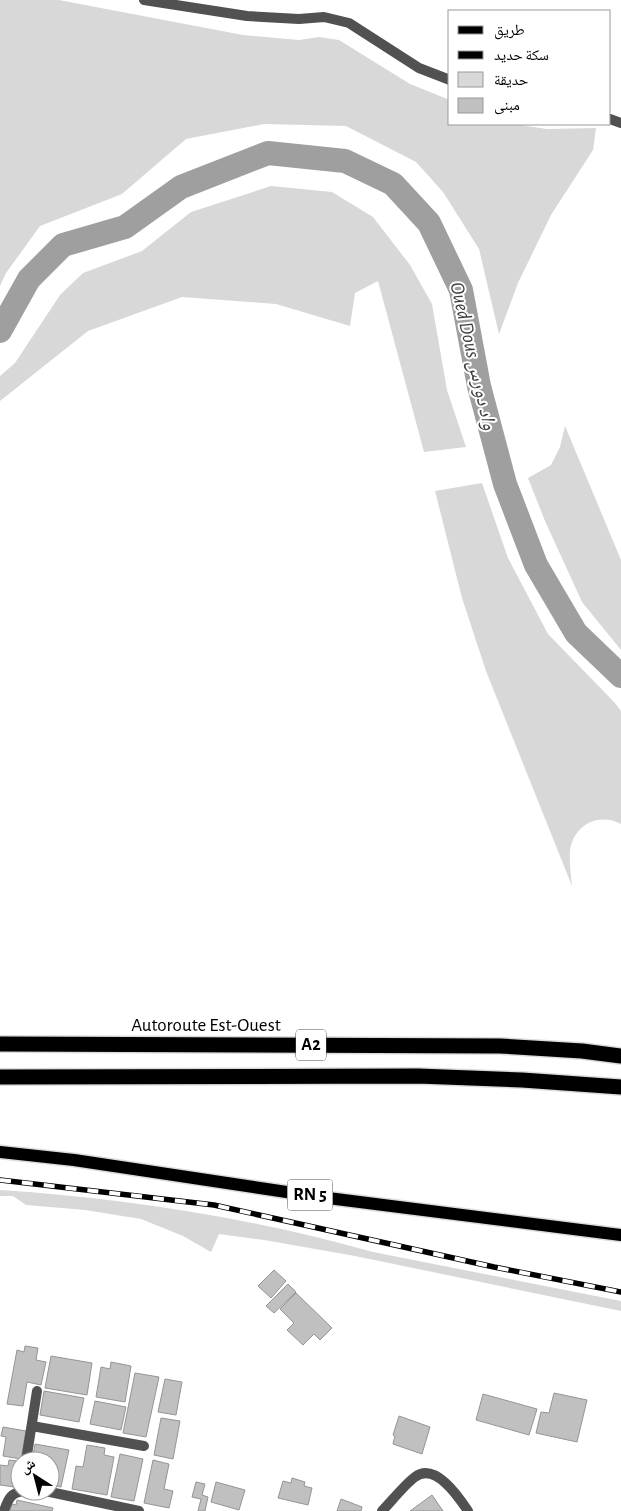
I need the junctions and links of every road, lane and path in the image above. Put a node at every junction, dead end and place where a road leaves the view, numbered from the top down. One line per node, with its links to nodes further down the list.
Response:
1 (144, 0): 2 (street)
2 (448, 79)
3 (0, 1044): 4 (highway, Autoroute Est-Ouest / A2)
4 (621, 1056)
5 (0, 1077): 6 (highway, A2)
6 (621, 1087)
7 (0, 1152): 8 (main road, RN 5)
8 (621, 1235)
9 (37, 1391): 10 (street)
10 (32, 1426): 11 (street); 12 (street)
11 (144, 1446)
12 (28, 1451)
13 (60, 1494): 16 (street)
14 (10, 1496): 15 (street)
15 (4, 1511)
16 (139, 1511)
17 (382, 1511): 18 (street)
18 (468, 1511)

